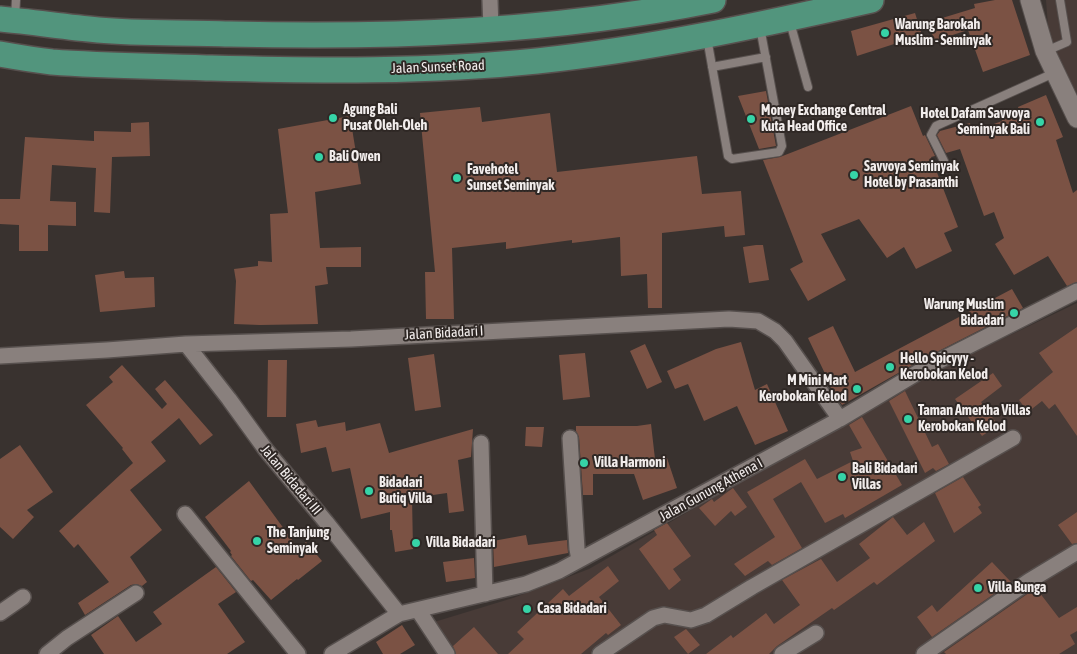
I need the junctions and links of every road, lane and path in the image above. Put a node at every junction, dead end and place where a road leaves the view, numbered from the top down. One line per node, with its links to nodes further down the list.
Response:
1 (490, 0): 9 (street)
2 (713, 0): 9 (highway)
3 (871, 0): 7 (highway, Jalan Sunset Road)
4 (1030, 0): 11 (street)
5 (1060, 0): 11 (lane)
6 (10, 13): 9 (highway)
7 (789, 18): 8 (highway, Jalan Sunset Road); 16 (lane)
8 (759, 26): 10 (highway, Jalan Sunset Road); 13 (lane)
9 (491, 29)
10 (707, 36): 12 (highway, Jalan Sunset Road); 14 (lane)
11 (1045, 51): 15 (street)
12 (0, 54)
13 (766, 57): 14 (lane); 14 (lane)
14 (712, 67)
15 (1054, 73): 17 (street); 18 (lane)
16 (808, 87)
17 (1077, 118)
18 (944, 161)
19 (1077, 291): 22 (street, Jalan Gunung Athena I)
20 (186, 344): 21 (street, Jalan Bidadari I); 22 (street, Jalan Bidadari I); 34 (street, Jalan Bidadari III)
21 (0, 356)
22 (840, 419): 28 (street, Jalan Gunung Athena I)
23 (570, 438): 28 (street)
24 (1013, 438): 40 (street)
25 (480, 443): 30 (street)
26 (185, 514): 37 (street)
27 (1077, 552): 42 (street)
28 (579, 560): 30 (street, Jalan Gunung Athena I)
29 (136, 593): 36 (street)
30 (485, 594): 32 (street, Jalan Gunung Athena I)
31 (23, 597): 33 (street)
32 (418, 610): 34 (street, Jalan Gunung Athena I); 39 (street)
33 (0, 613)
34 (399, 614): 38 (street, Jalan Gunung Athena I)
35 (816, 633): 41 (street)
36 (46, 654)
37 (298, 654)
38 (332, 654)
39 (447, 654)
40 (600, 654)
41 (782, 654)
42 (924, 654)

